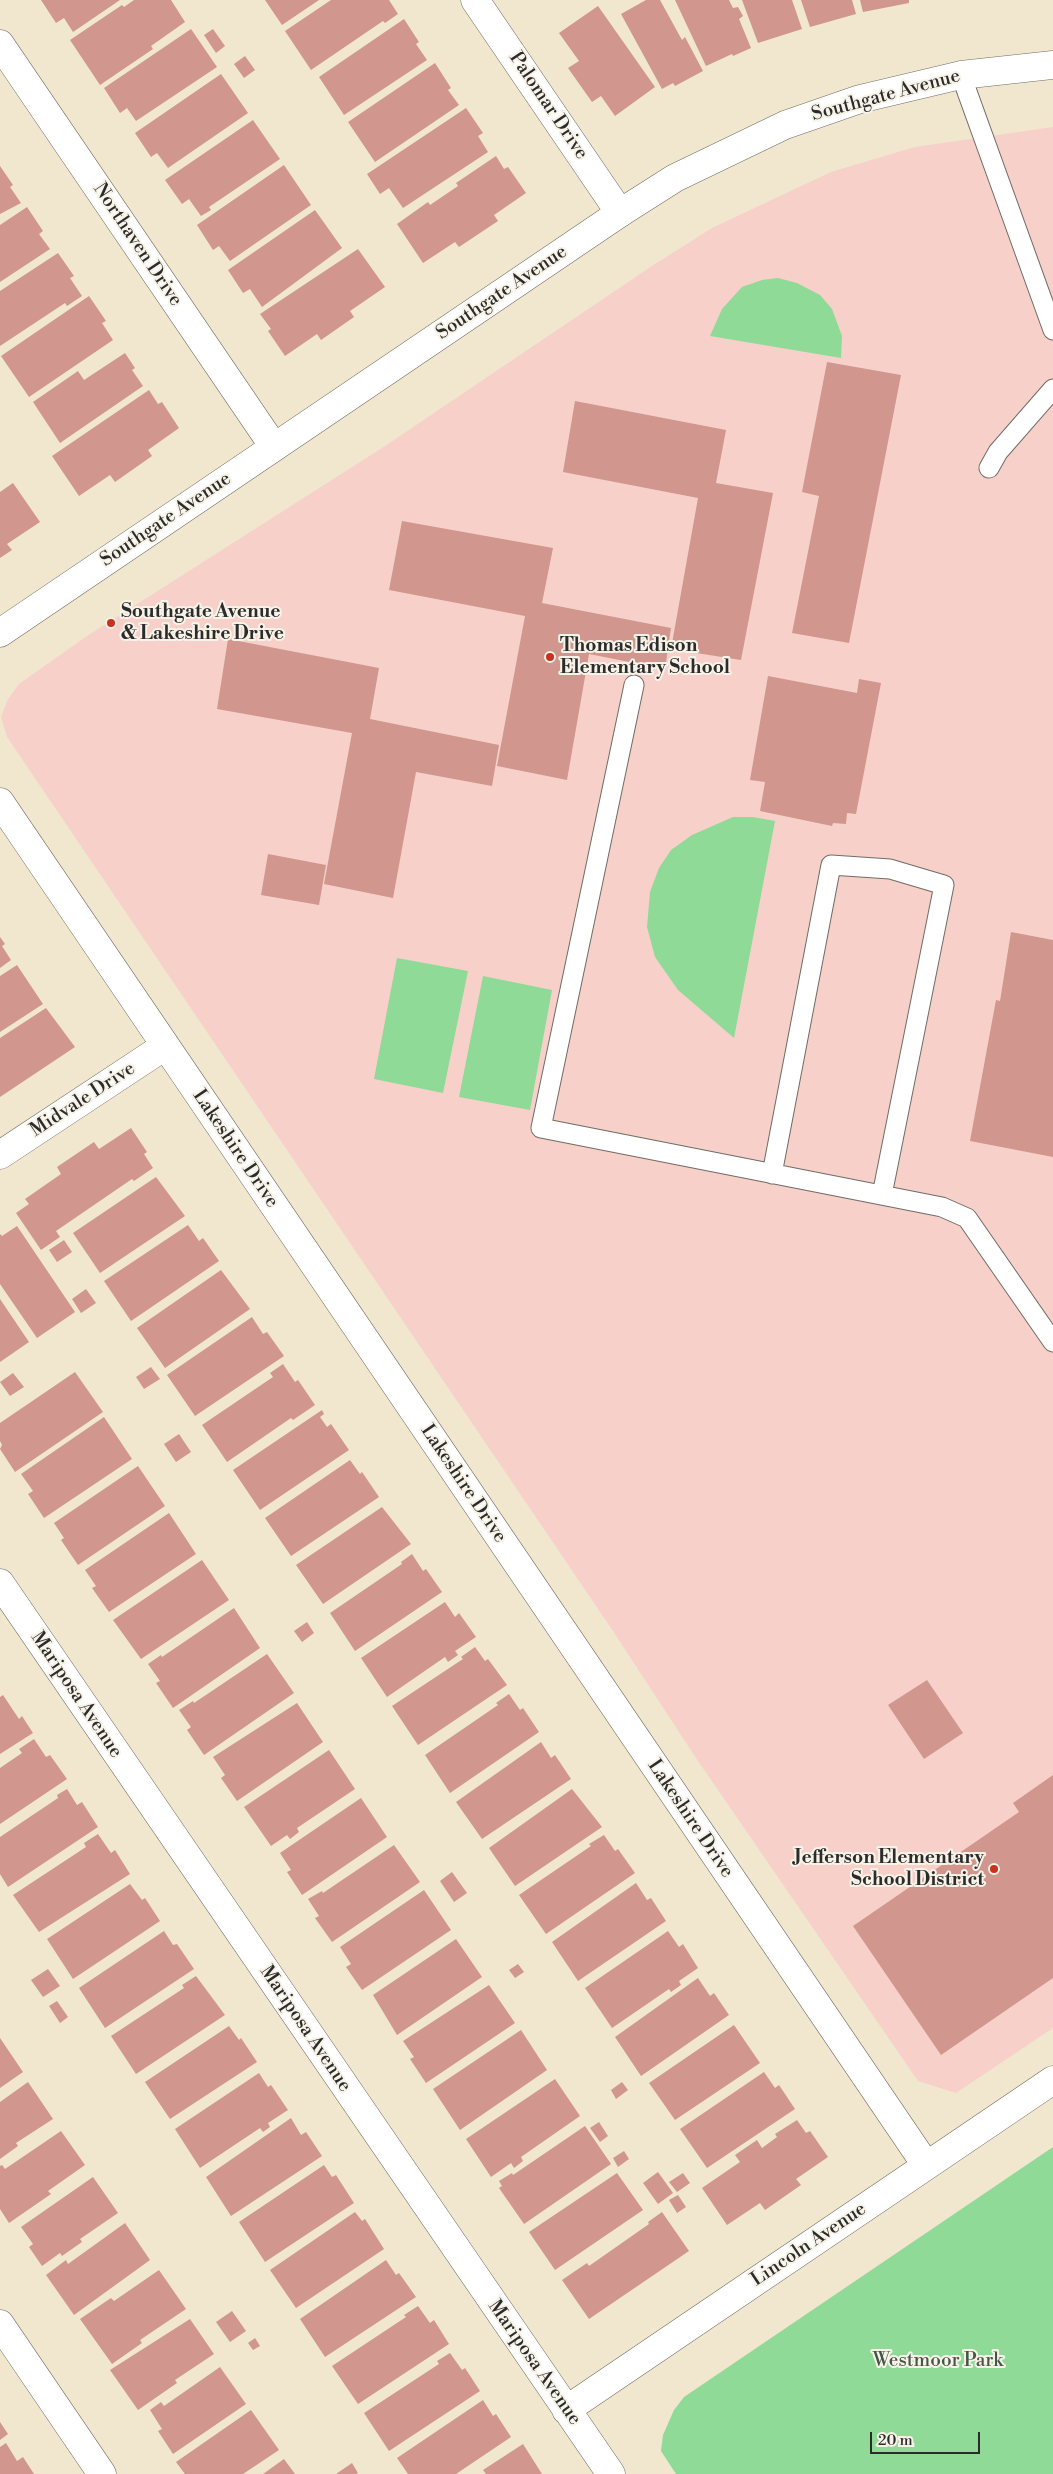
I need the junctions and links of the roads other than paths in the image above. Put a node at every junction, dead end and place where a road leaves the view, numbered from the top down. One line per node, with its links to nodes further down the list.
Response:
1 (475, 0): 5 (street, Palomar Drive)
2 (0, 44): 8 (street, Northaven Drive)
3 (1053, 65): 4 (street, Southgate Avenue)
4 (961, 75): 5 (street, Southgate Avenue); 6 (lane)
5 (620, 213): 8 (street, Southgate Avenue)
6 (1053, 330)
7 (1053, 389): 9 (lane)
8 (274, 447): 10 (street, Southgate Avenue)
9 (989, 468)
10 (0, 633)
11 (634, 685): 15 (lane)
12 (0, 802): 13 (street, Lakeshire Drive)
13 (166, 1046): 14 (street, Midvale Drive); 20 (street, Lakeshire Drive)
14 (0, 1155)
15 (772, 1174): 16 (lane); 16 (lane)
16 (882, 1195): 17 (lane)
17 (1053, 1342)
18 (0, 1583): 22 (street, Mariposa Avenue)
19 (1053, 2080): 20 (street, Lincoln Avenue)
20 (926, 2166): 22 (street, Lincoln Avenue)
21 (0, 2324): 23 (street)
22 (566, 2410): 24 (street, Mariposa Avenue)
23 (102, 2474)
24 (611, 2474)

